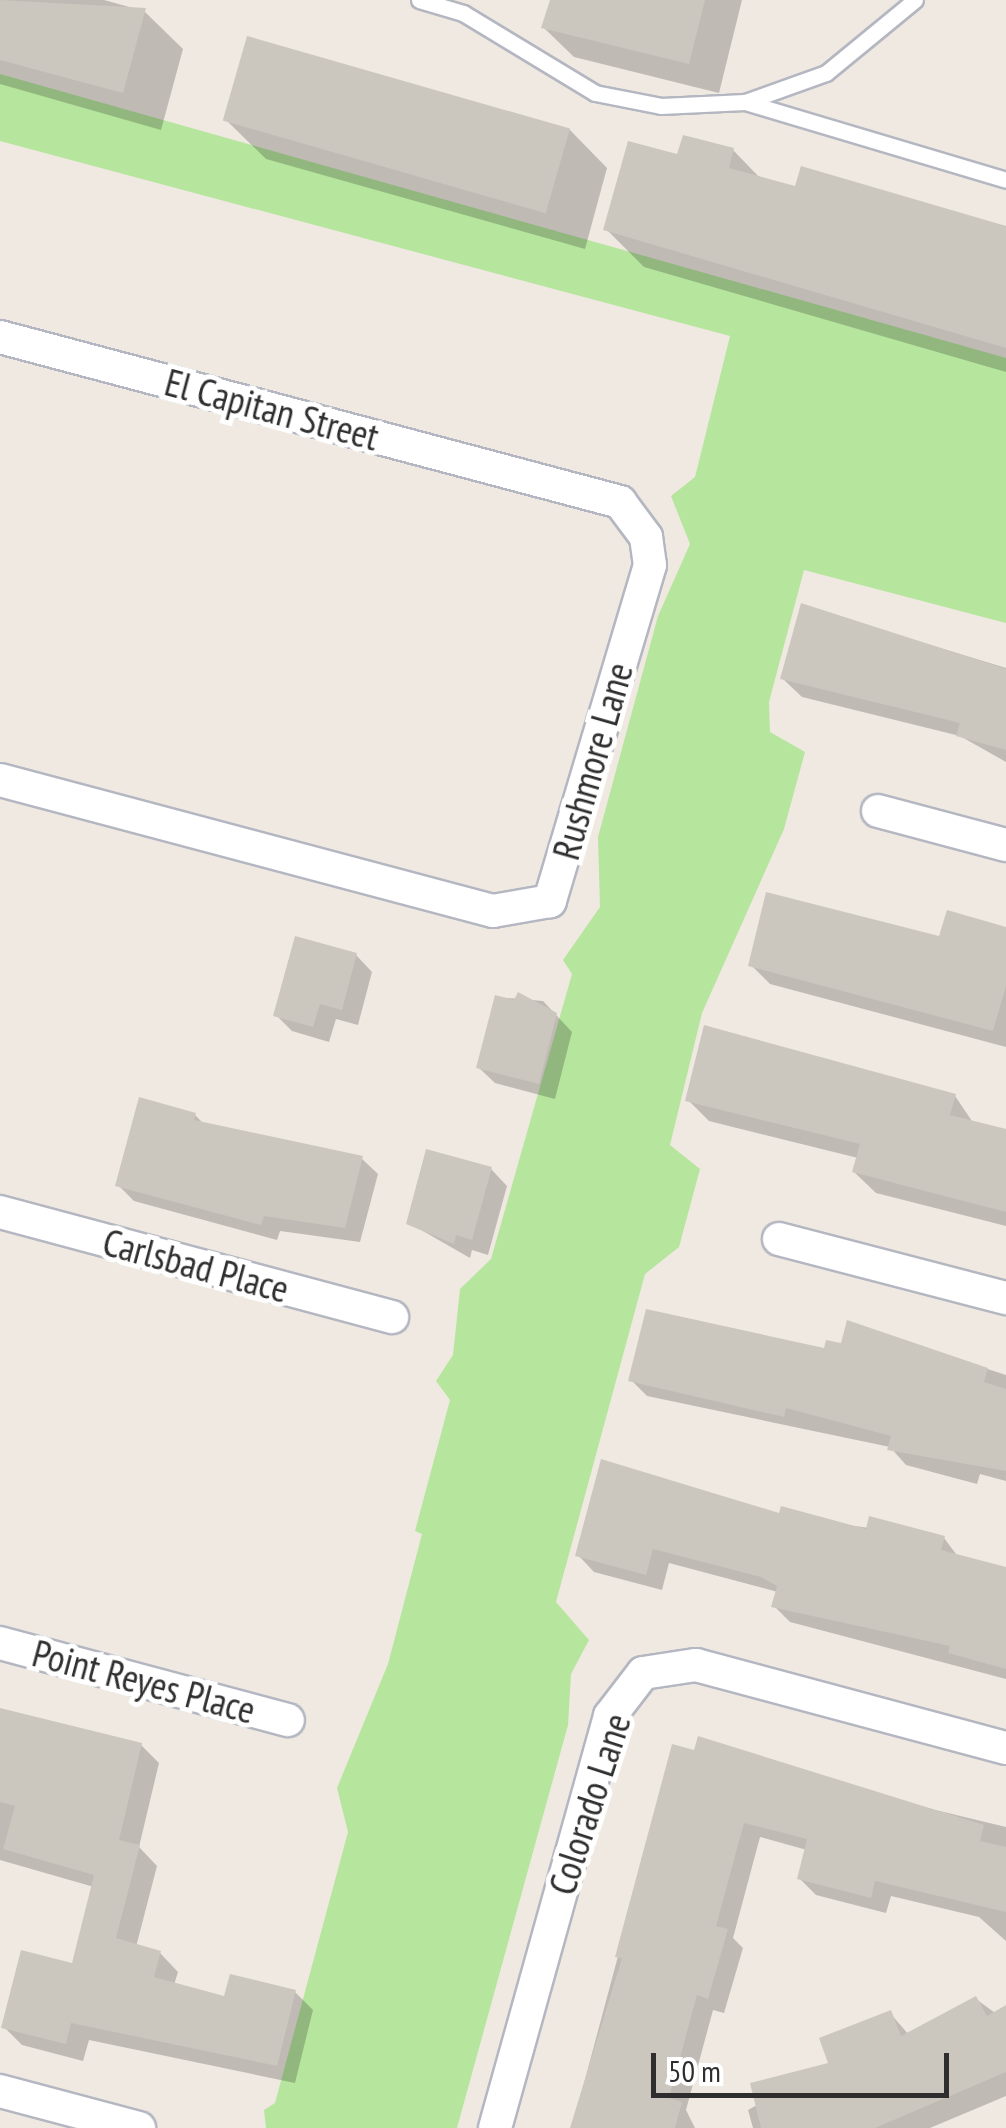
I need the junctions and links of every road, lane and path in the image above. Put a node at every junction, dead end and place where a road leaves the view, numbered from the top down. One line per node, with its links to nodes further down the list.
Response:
1 (419, 0): 3 (lane)
2 (916, 0): 3 (lane)
3 (744, 102): 4 (lane)
4 (1006, 180)
5 (0, 337): 6 (street, El Capitan Street)
6 (650, 564): 7 (street, Rushmore Lane)
7 (0, 780)
8 (878, 811): 9 (street)
9 (1006, 845)
10 (0, 1212): 13 (street, Carlsbad Place)
11 (779, 1238): 12 (street)
12 (1006, 1298)
13 (392, 1317)
14 (0, 1643): 15 (street, Point Reyes Place)
15 (288, 1720)
16 (1006, 1748): 19 (street, Colorado Lane)
17 (0, 2091): 18 (street)
18 (139, 2128)
19 (495, 2128)

